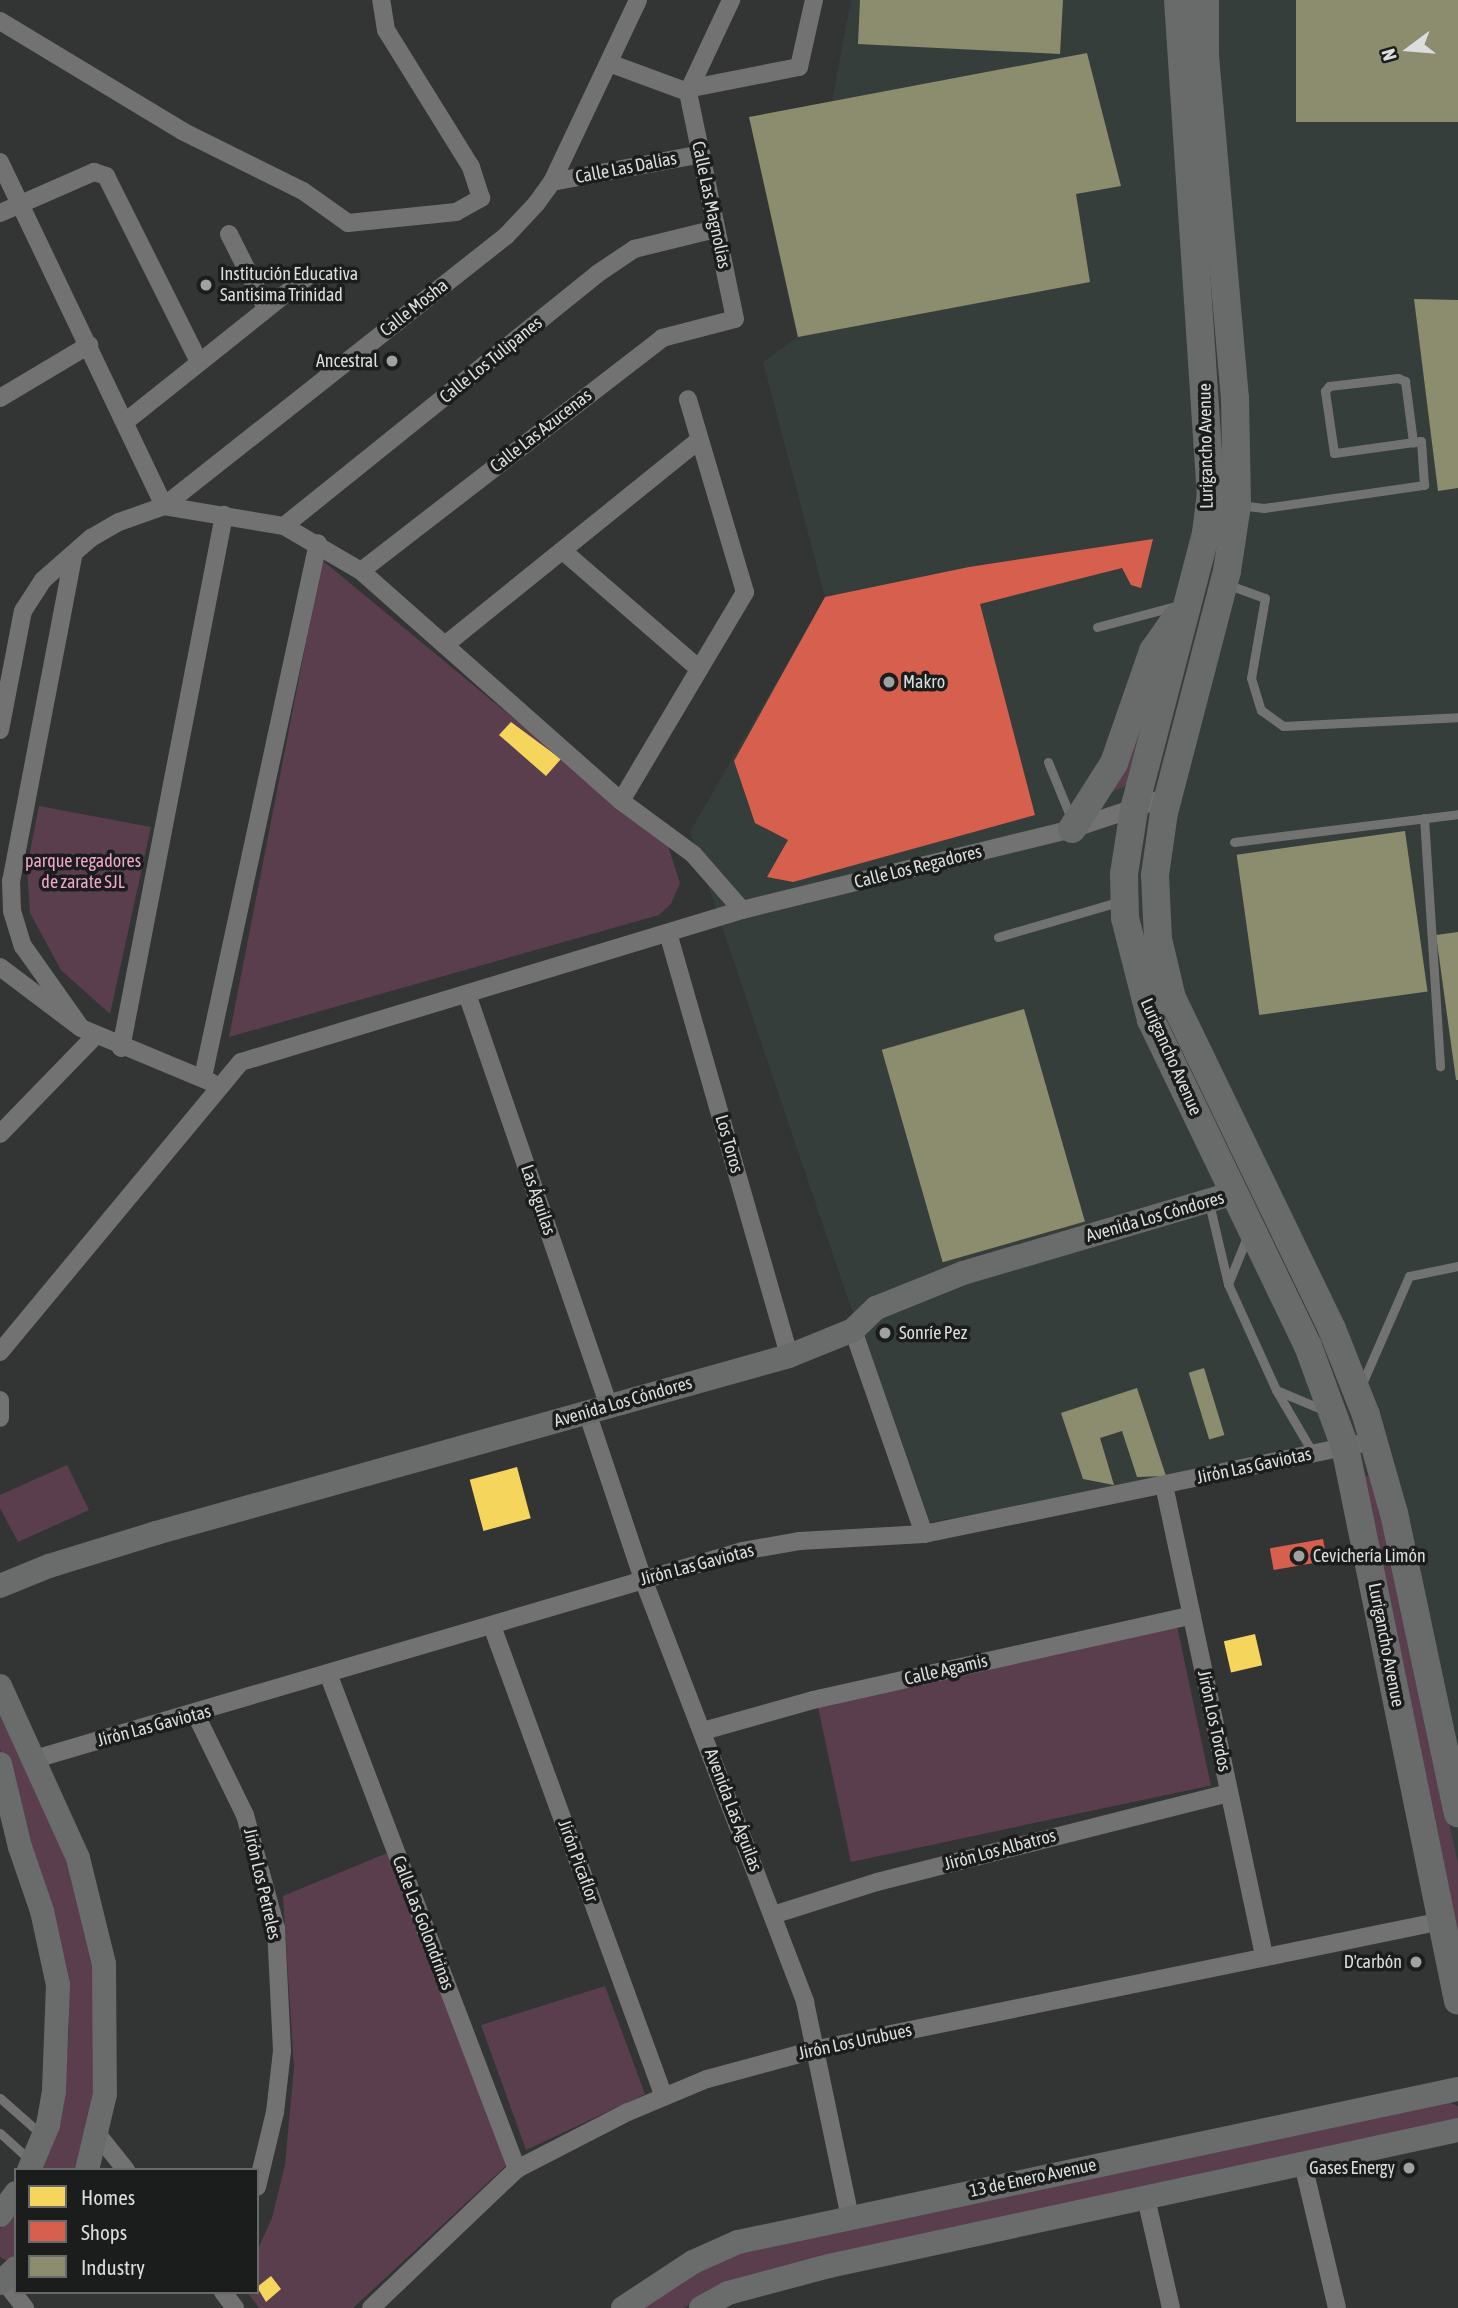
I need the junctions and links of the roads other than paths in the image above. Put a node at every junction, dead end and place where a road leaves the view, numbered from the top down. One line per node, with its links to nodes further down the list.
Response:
1 (381, 0): 7 (street)
2 (638, 0): 8 (street, Calle Mosha)
3 (731, 0): 9 (street)
4 (814, 0): 9 (street)
5 (1178, 0): 18 (main road, Lurigancho Avenue)
6 (1205, 0): 17 (main road, Lurigancho Avenue)
7 (0, 22)
8 (609, 64): 9 (street); 12 (street, Calle Mosha)
9 (690, 90): 10 (street, Calle Las Magnolias)
10 (701, 154): 12 (street, Calle Las Dalias); 15 (street, Calle Las Magnolias)
11 (0, 162): 13 (street)
12 (552, 182): 30 (street, Calle Mosha)
13 (21, 202): 14 (street); 22 (street); 23 (street)
14 (0, 213)
15 (716, 229): 21 (street, Calle Las Magnolias); 32 (street, Calle Los Tulipanes)
16 (229, 234): 20 (street)
17 (1225, 272): 18 (main road); 29 (main road, Lurigancho Avenue)
18 (1197, 273): 38 (main road, Lurigancho Avenue)
19 (309, 275): 20 (street)
20 (266, 308): 23 (street)
21 (735, 318): 36 (street, Calle Las Azucenas)
22 (89, 345): 24 (street); 26 (street)
23 (198, 360): 26 (street)
24 (0, 398)
25 (688, 399): 27 (street)
26 (125, 422): 30 (street)
27 (699, 440): 34 (street); 41 (street)
28 (1413, 442): 28 (lane); 29 (lane)
29 (1237, 505): 37 (main road, Lurigancho Avenue)
30 (164, 506): 31 (street); 35 (street)
31 (224, 515): 32 (street); 59 (street)
32 (284, 526): 33 (street)
33 (318, 542): 36 (street); 61 (street)
34 (563, 551): 40 (street); 41 (street)
35 (73, 557): 43 (street); 58 (street)
36 (361, 571): 40 (street)
37 (1224, 583): 42 (lane); 45 (main road, Lurigancho Avenue)
38 (1187, 604): 39 (lane); 47 (main road, Lurigancho Avenue); 50 (main road)
39 (1097, 627)
40 (444, 645): 46 (street)
41 (699, 669): 46 (street)
42 (1458, 717)
43 (0, 730)
44 (1048, 762): 50 (lane)
45 (1167, 797): 47 (street, Calle Los Regadores); 72 (main road, Lurigancho Avenue)
46 (621, 801): 53 (street)
47 (1134, 810): 50 (street, Calle Los Regadores); 52 (main road, Lurigancho Avenue)
48 (1458, 814): 49 (lane)
49 (1424, 818): 51 (lane); 60 (lane)
50 (1072, 829): 53 (street, Calle Los Regadores)
51 (1234, 842)
52 (1124, 900): 55 (lane); 64 (main road, Lurigancho Avenue)
53 (742, 910): 54 (street, Calle Los Regadores)
54 (668, 933): 57 (street, Calle Los Regadores); 70 (street, Los Toros)
55 (998, 937)
56 (0, 967): 58 (street)
57 (467, 994): 62 (street, Calle Los Regadores); 74 (street, Las Águilas)
58 (88, 1031): 59 (street); 63 (street)
59 (121, 1048): 61 (street)
60 (1440, 1066)
61 (203, 1077): 62 (street)
62 (219, 1089): 69 (street, Calle Los Regadores)
63 (0, 1134)
64 (1222, 1197): 65 (main road, Lurigancho Avenue); 67 (lane); 68 (main road, Avenida Los Cóndores)
65 (1251, 1228): 67 (lane); 75 (main road, Lurigancho Avenue)
66 (1458, 1266): 72 (lane)
67 (1228, 1284): 71 (lane)
68 (853, 1331): 70 (main road, Avenida Los Cóndores); 81 (street)
69 (0, 1352)
70 (789, 1356): 74 (main road, Avenida Los Cóndores)
71 (1276, 1390): 75 (lane); 79 (lane)
72 (1358, 1394): 77 (main road, Lurigancho Avenue)
73 (0, 1400): 76 (street)
74 (598, 1409): 82 (street, Avenida Las Águilas); 83 (main road, Avenida Los Cóndores)
75 (1334, 1415): 78 (main road, Lurigancho Avenue)
76 (0, 1418)
77 (1375, 1441): 78 (street, Jirón Las Gaviotas); 92 (main road, Lurigancho Avenue)
78 (1345, 1447): 79 (street, Jirón Las Gaviotas); 96 (main road, Lurigancho Avenue)
79 (1313, 1454): 80 (street, Jirón Las Gaviotas)
80 (1164, 1485): 81 (street, Jirón Las Gaviotas); 84 (street, Jirón Los Tordos)
81 (924, 1534): 82 (street, Jirón Las Gaviotas)
82 (643, 1579): 85 (street, Jirón Las Gaviotas); 89 (street, Avenida Las Águilas)
83 (0, 1586)
84 (1192, 1615): 89 (street, Calle Agamis); 93 (street, Jirón Los Tordos)
85 (492, 1626): 86 (street, Jirón Las Gaviotas); 101 (street, Jirón Picaflor)
86 (329, 1676): 88 (street, Jirón Las Gaviotas); 111 (street, Calle Las Golondrinas)
87 (0, 1686): 90 (main road)
88 (196, 1715): 90 (street, Jirón Las Gaviotas); 112 (street, Jirón Los Petreles)
89 (702, 1731): 95 (street, Avenida Las Águilas)
90 (34, 1759): 105 (main road)
91 (0, 1764): 106 (main road)
92 (1455, 1783): 94 (main road, Lurigancho Avenue)
93 (1229, 1793): 95 (street, Jirón Los Albatros); 97 (street, Jirón Los Tordos)
94 (1458, 1813)
95 (773, 1915): 99 (street, Avenida Las Águilas)
96 (1442, 1921): 97 (street, Jirón Los Urubues); 98 (main road, Lurigancho Avenue)
97 (1264, 1957): 99 (street, Jirón Los Urubues)
98 (1458, 2001)
99 (818, 2049): 101 (street, Jirón Los Urubues); 116 (street, Avenida Las Águilas)
100 (1458, 2089): 116 (main road, 13 de Enero Avenue)
101 (664, 2097): 111 (street, Jirón Los Urubues)
102 (0, 2098): 106 (lane)
103 (1458, 2130): 107 (main road)
104 (1, 2133): 108 (lane)
105 (98, 2135): 109 (main road); 110 (street)
106 (43, 2136): 108 (main road)
107 (1303, 2164): 114 (main road); 122 (street)
108 (31, 2166)
109 (88, 2168)
110 (124, 2168)
111 (517, 2169): 118 (street, Jirón Los Urubues)
112 (259, 2179)
113 (14, 2196): 115 (main road)
114 (1146, 2198): 117 (main road); 121 (street)
115 (0, 2215)
116 (850, 2217): 119 (main road, 13 de Enero Avenue)
117 (731, 2300): 120 (main road)
118 (371, 2308)
119 (623, 2308)
120 (701, 2308)
121 (1171, 2308)
122 (1337, 2308)

